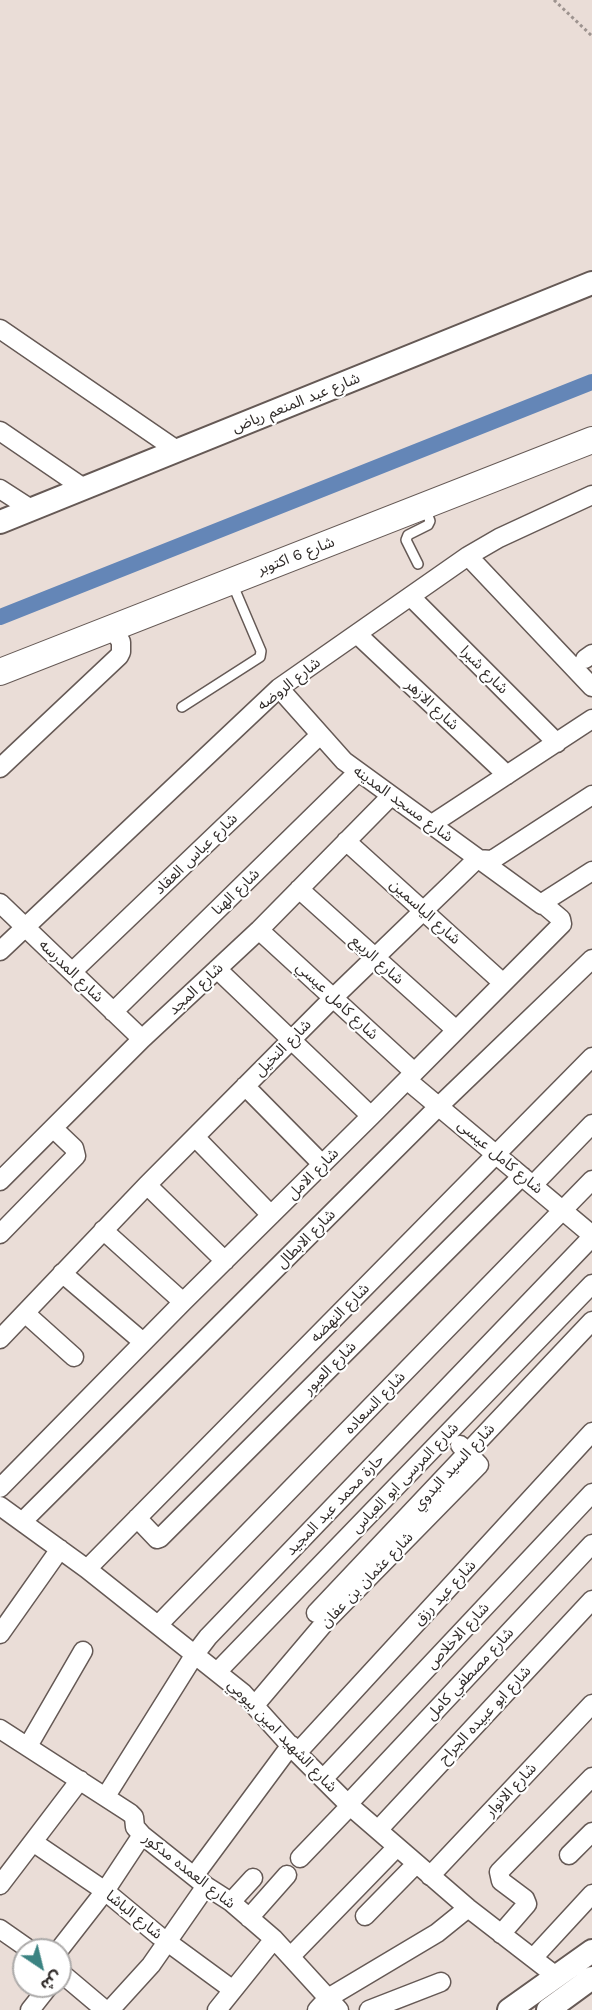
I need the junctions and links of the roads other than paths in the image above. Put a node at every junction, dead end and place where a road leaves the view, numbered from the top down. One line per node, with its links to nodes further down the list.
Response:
1 (592, 283): 5 (street, شارع عبد المنعم رياض)
2 (0, 329): 5 (street)
3 (0, 431): 7 (street)
4 (592, 440): 9 (main road, شارع 6 اكتوبر)
5 (178, 451): 7 (street, شارع عبد المنعم رياض)
6 (0, 489): 10 (street)
7 (86, 489): 10 (street, شارع عبد المنعم رياض)
8 (592, 495): 12 (street, شارع الروضه)
9 (424, 506): 13 (lane); 14 (main road, شارع 6 اكتوبر)
10 (31, 509): 11 (street, شارع عبد المنعم رياض)
11 (0, 522)
12 (468, 556): 15 (street, شارع الروضه); 19 (street)
13 (418, 564)
14 (231, 581): 16 (main road, شارع 6 اكتوبر); 21 (lane)
15 (411, 597): 17 (street, شارع الروضه); 24 (street, شارع شبرا)
16 (112, 627): 18 (main road, شارع 6 اكتوبر); 25 (street)
17 (357, 634): 20 (street, شارع الروضه); 27 (street, شارع الازهر)
18 (0, 672)
19 (592, 687)
20 (279, 688): 23 (street, شارع مسجد المدينه); 38 (street, شارع الروضه)
21 (182, 707)
22 (592, 719): 24 (street)
23 (320, 735): 26 (street, شارع مسجد المدينه); 44 (street, شارع عباس العقاد)
24 (557, 743): 27 (street)
25 (0, 768)
26 (358, 772): 29 (street, شارع مسجد المدينه); 47 (street, شارع الهنا)
27 (507, 775): 30 (street)
28 (592, 795): 32 (street)
29 (391, 796): 30 (street, شارع مسجد المدينه); 31 (street, شارع المجد)
30 (432, 824): 32 (street, شارع مسجد المدينه)
31 (346, 841): 34 (street, شارع المجد); 37 (street, شارع الياسمين)
32 (477, 858): 36 (street, شارع مسجد المدينه); 37 (street, شارع النخيل)
33 (592, 871): 36 (street)
34 (299, 889): 39 (street, شارع المجد); 41 (street, شارع الربيع)
35 (0, 903): 38 (street, شارع المدرسه)
36 (542, 905): 45 (street, شارع الامل)
37 (423, 910): 41 (street, شارع النخيل); 45 (street, شارع الياسمين)
38 (24, 926): 40 (street, شارع الروضه); 44 (street, شارع المدرسه)
39 (259, 930): 43 (street, شارع المجد); 46 (street, شارع كامل عيسي)
40 (0, 951)
41 (375, 957): 46 (street, شارع النخيل); 48 (street, شارع الربيع)
42 (592, 959): 54 (street, شارع الابطال)
43 (217, 969): 49 (street, شارع المجد); 50 (street)
44 (72, 972): 47 (street, شارع المدرسه)
45 (503, 983): 48 (street, شارع الامل)
46 (333, 998): 50 (street, شارع النخيل); 52 (street, شارع كامل عيسي)
47 (113, 1012): 49 (street, شارع المدرسه)
48 (456, 1030): 52 (street, شارع الامل)
49 (142, 1039): 57 (street, شارع المجد)
50 (292, 1040): 53 (street, شارع النخيل); 55 (street)
51 (592, 1058): 59 (street, شارع النهضه)
52 (411, 1076): 54 (street, شارع كامل عيسى); 55 (street, شارع الامل)
53 (245, 1086): 58 (street, شارع النخيل); 60 (street)
54 (439, 1106): 59 (street, شارع كامل عيسى); 86 (street, شارع الابطال)
55 (371, 1116): 60 (street, شارع الامل)
56 (592, 1124): 61 (street, شارع العبور)
57 (53, 1128): 63 (street, شارع المجد); 68 (street)
58 (195, 1137): 64 (street, شارع النخيل); 66 (street)
59 (496, 1155): 61 (street, شارع كامل عيسى); 85 (street, شارع النهضه)
60 (322, 1164): 66 (street, شارع الامل)
61 (527, 1180): 65 (street, شارع كامل عيسى); 85 (street, شارع العبور)
62 (592, 1180): 65 (street, شارع السعاده)
63 (0, 1181)
64 (147, 1185): 67 (street, شارع النخيل); 70 (street)
65 (563, 1210): 69 (street, شارع كامل عيسى); 93 (street, شارع السعاده)
66 (271, 1215): 70 (street, شارع الامل)
67 (103, 1230): 71 (street, شارع النخيل); 73 (street)
68 (0, 1233)
69 (592, 1236): 96 (street, حارة محمد عبد المجيد)
70 (225, 1261): 73 (street, شارع الامل)
71 (62, 1273): 74 (street, شارع النخيل); 77 (street)
72 (592, 1284): 80 (street, شارع المرسى ابو العباس)
73 (183, 1302): 77 (street, شارع الامل)
74 (25, 1313): 76 (street, شارع النخيل); 78 (street)
75 (592, 1321): 81 (street, شارع السيد البدوي)
76 (0, 1339)
77 (143, 1342): 82 (street, شارع الامل)
78 (74, 1357)
79 (592, 1432): 102 (street, شارع عيد رزق)
80 (448, 1433): 81 (street); 90 (street, شارع المرسى ابو العباس)
81 (468, 1452): 92 (street, شارع عثمان بن عفان)
82 (0, 1488)
83 (592, 1493): 104 (street, شارع الاخلاص)
84 (0, 1506): 86 (street, شارع الشهيد امين بيومي)
85 (137, 1518): 89 (street, شارع النهضه)
86 (22, 1522): 88 (street, شارع الشهيد امين بيومي)
87 (592, 1544): 107 (street, شارع مصطفي كامل)
88 (60, 1549): 89 (street, شارع الشهيد امين بيومي); 94 (street)
89 (87, 1569): 93 (street, شارع الشهيد امين بيومي)
90 (291, 1596): 92 (street); 97 (street, شارع المرسى ابو العباس)
91 (592, 1600): 108 (street, شارع ابو عبيده الجراح)
92 (321, 1616): 99 (street, شارع عثمان بن عفان)
93 (158, 1625): 96 (street, شارع الشهيد امين بيومي)
94 (0, 1634)
95 (83, 1652): 101 (street)
96 (195, 1654): 97 (street, شارع الشهيد امين بيومي); 106 (street, حارة محمد عبد المجيد)
97 (217, 1672): 99 (street, شارع الشهيد امين بيومي)
98 (592, 1704): 118 (street, شارع الانوار)
99 (255, 1705): 102 (street, شارع الشهيد امين بيومي)
100 (1, 1733): 101 (street, شارع العمده مدكور)
101 (27, 1746): 105 (street, شارع العمده مدكور)
102 (294, 1749): 104 (street, شارع الشهيد امين بيومي); 120 (street, شارع عيد رزق)
103 (592, 1777): 128 (street)
104 (323, 1779): 107 (street, شارع الشهيد امين بيومي)
105 (80, 1780): 106 (street, شارع العمده مدكور); 111 (street)
106 (105, 1796): 110 (street, شارع العمده مدكور)
107 (349, 1805): 108 (street, شارع الشهيد امين بيومي); 114 (street, شارع مصطفي كامل)
108 (378, 1830): 112 (street, شارع الشهيد امين بيومي)
109 (592, 1832): 113 (street)
110 (142, 1835): 120 (street, شارع العمده مدكور); 121 (street)
111 (33, 1842): 116 (street); 121 (street, شارع الباشا)
112 (397, 1847): 115 (street, شارع الشهيد امين بيومي); 134 (street)
113 (569, 1855)
114 (300, 1858)
115 (416, 1864): 118 (street, شارع الشهيد امين بيومي); 125 (street)
116 (4, 1873)
117 (287, 1875): 126 (street)
118 (430, 1876): 124 (street, شارع الشهيد امين بيومي)
119 (253, 1878): 123 (street)
120 (200, 1881): 123 (street, شارع العمده مدكور); 132 (street, شارع عيد رزق)
121 (105, 1892): 130 (street); 132 (street, شارع الباشا)
122 (592, 1894): 135 (street)
123 (231, 1902): 126 (street, شارع العمده مدكور)
124 (468, 1908): 128 (street, شارع الشهيد امين بيومي); 142 (street)
125 (365, 1916)
126 (249, 1918): 131 (street, شارع العمده مدكور)
127 (0, 1929): 129 (street)
128 (501, 1934): 135 (street, شارع الشهيد امين بيومي)
129 (13, 1938)
130 (69, 1938)
131 (274, 1939): 134 (street, شارع العمده مدكور); 140 (street)
132 (166, 1942): 140 (street, شارع الباشا); 145 (street, شارع عيد رزق)
133 (592, 1951): 136 (street)
134 (291, 1956): 142 (street, شارع العمده مدكور)
135 (533, 1958): 136 (street, شارع الشهيد امين بيومي)
136 (556, 1976): 148 (street)
137 (592, 1978): 149 (street)
138 (72, 1982): 144 (street)
139 (441, 1982): 147 (street)
140 (233, 1990): 146 (street)
141 (40, 1998): 143 (street)
142 (328, 2006)
143 (30, 2010)
144 (105, 2010)
145 (110, 2010)
146 (217, 2010)
147 (369, 2010)
148 (508, 2010)
149 (548, 2010)

